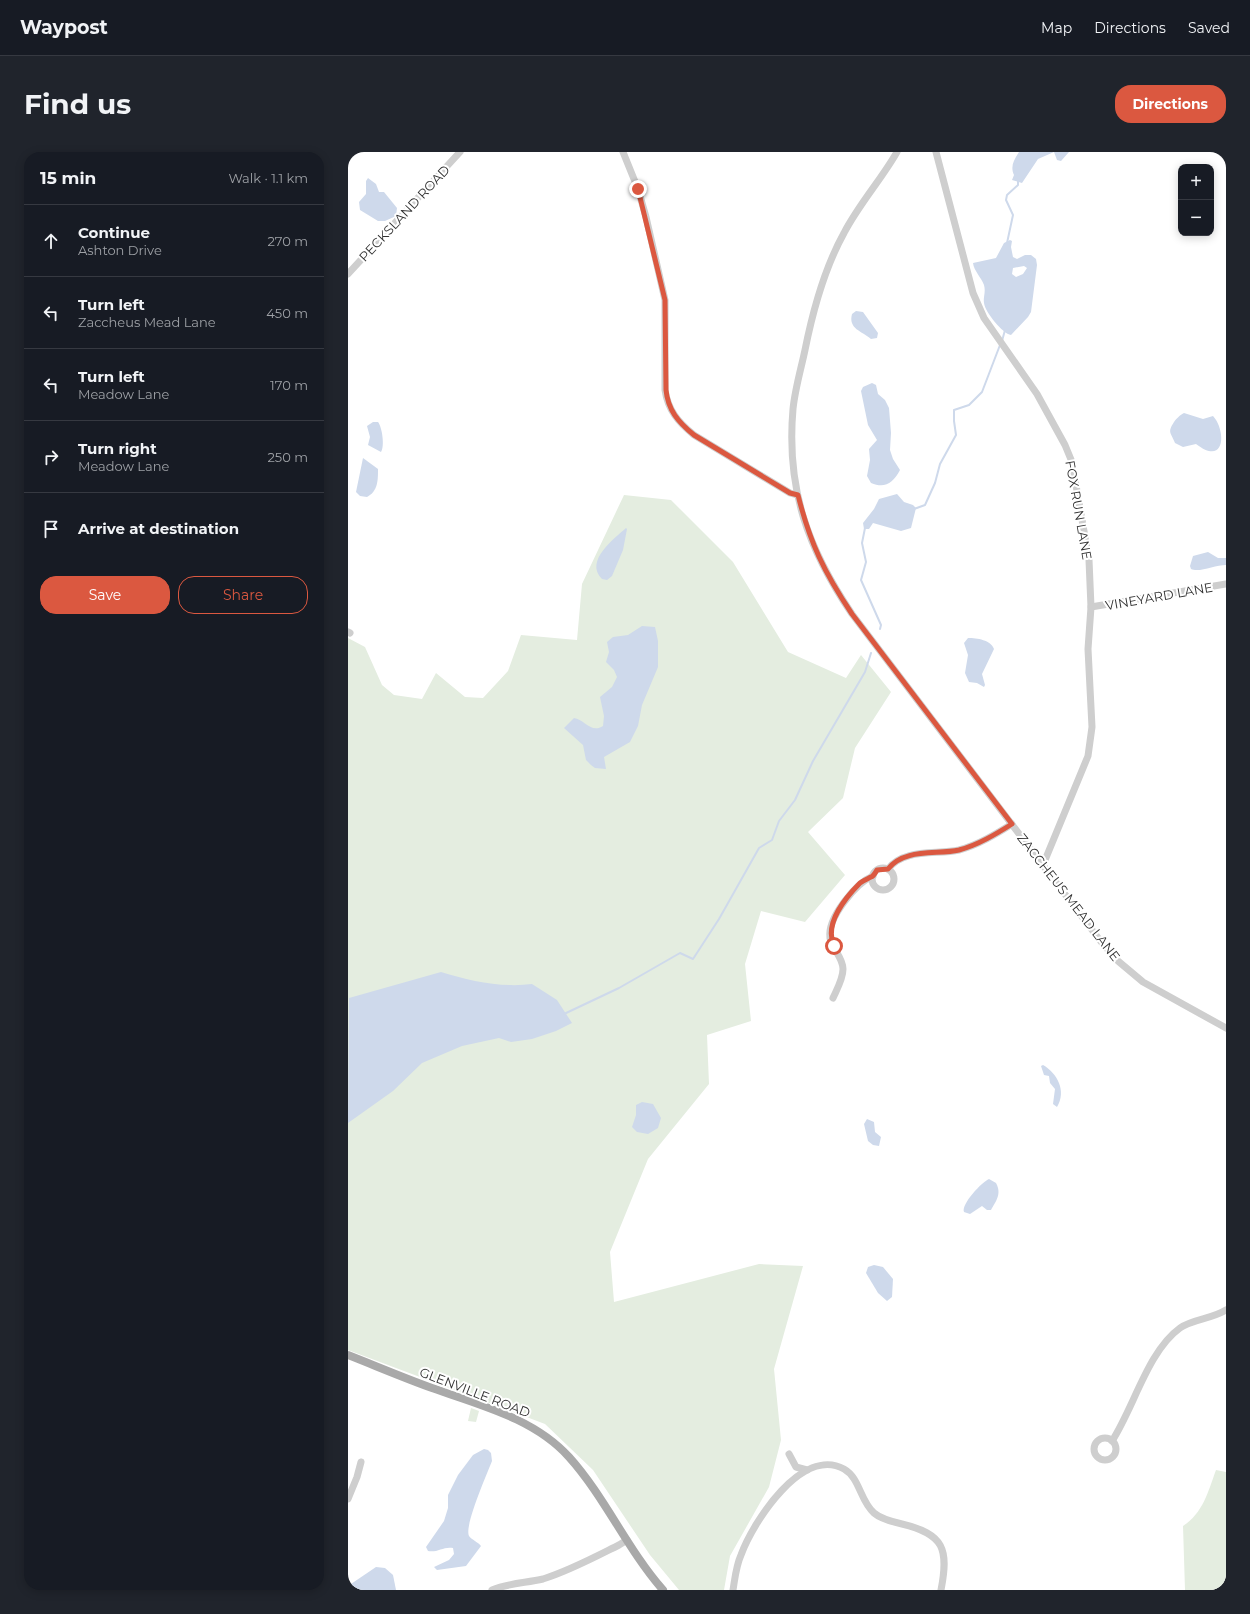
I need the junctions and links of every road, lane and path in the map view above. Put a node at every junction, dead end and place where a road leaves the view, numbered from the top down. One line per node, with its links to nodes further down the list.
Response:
1 (460, 152): 5 (street, PECKSLAND ROAD)
2 (623, 152): 6 (street)
3 (897, 152): 6 (street, ZACCHEUS MEAD LANE)
4 (936, 152): 8 (street, FOX RUN LANE)
5 (348, 274)
6 (798, 495): 9 (street, ZACCHEUS MEAD LANE)
7 (1226, 584): 8 (street, VINEYARD LANE)
8 (1091, 608): 10 (street, FOX RUN LANE)
9 (1012, 824): 10 (street, ZACCHEUS MEAD LANE); 11 (street)
10 (1043, 866): 14 (street, ZACCHEUS MEAD LANE)
11 (888, 869): 12 (street); 12 (street)
12 (873, 876): 13 (street)
13 (834, 998)
14 (1226, 1028)
15 (1226, 1310): 17 (street)
16 (348, 1355): 22 (main road, GLENVILLE ROAD)
17 (1112, 1441)
18 (789, 1454): 20 (street)
19 (360, 1462): 21 (street)
20 (807, 1470): 25 (street); 26 (street)
21 (348, 1499)
22 (627, 1540): 23 (street); 24 (main road, GLENVILLE ROAD)
23 (492, 1590)
24 (663, 1590)
25 (733, 1590)
26 (941, 1590)

